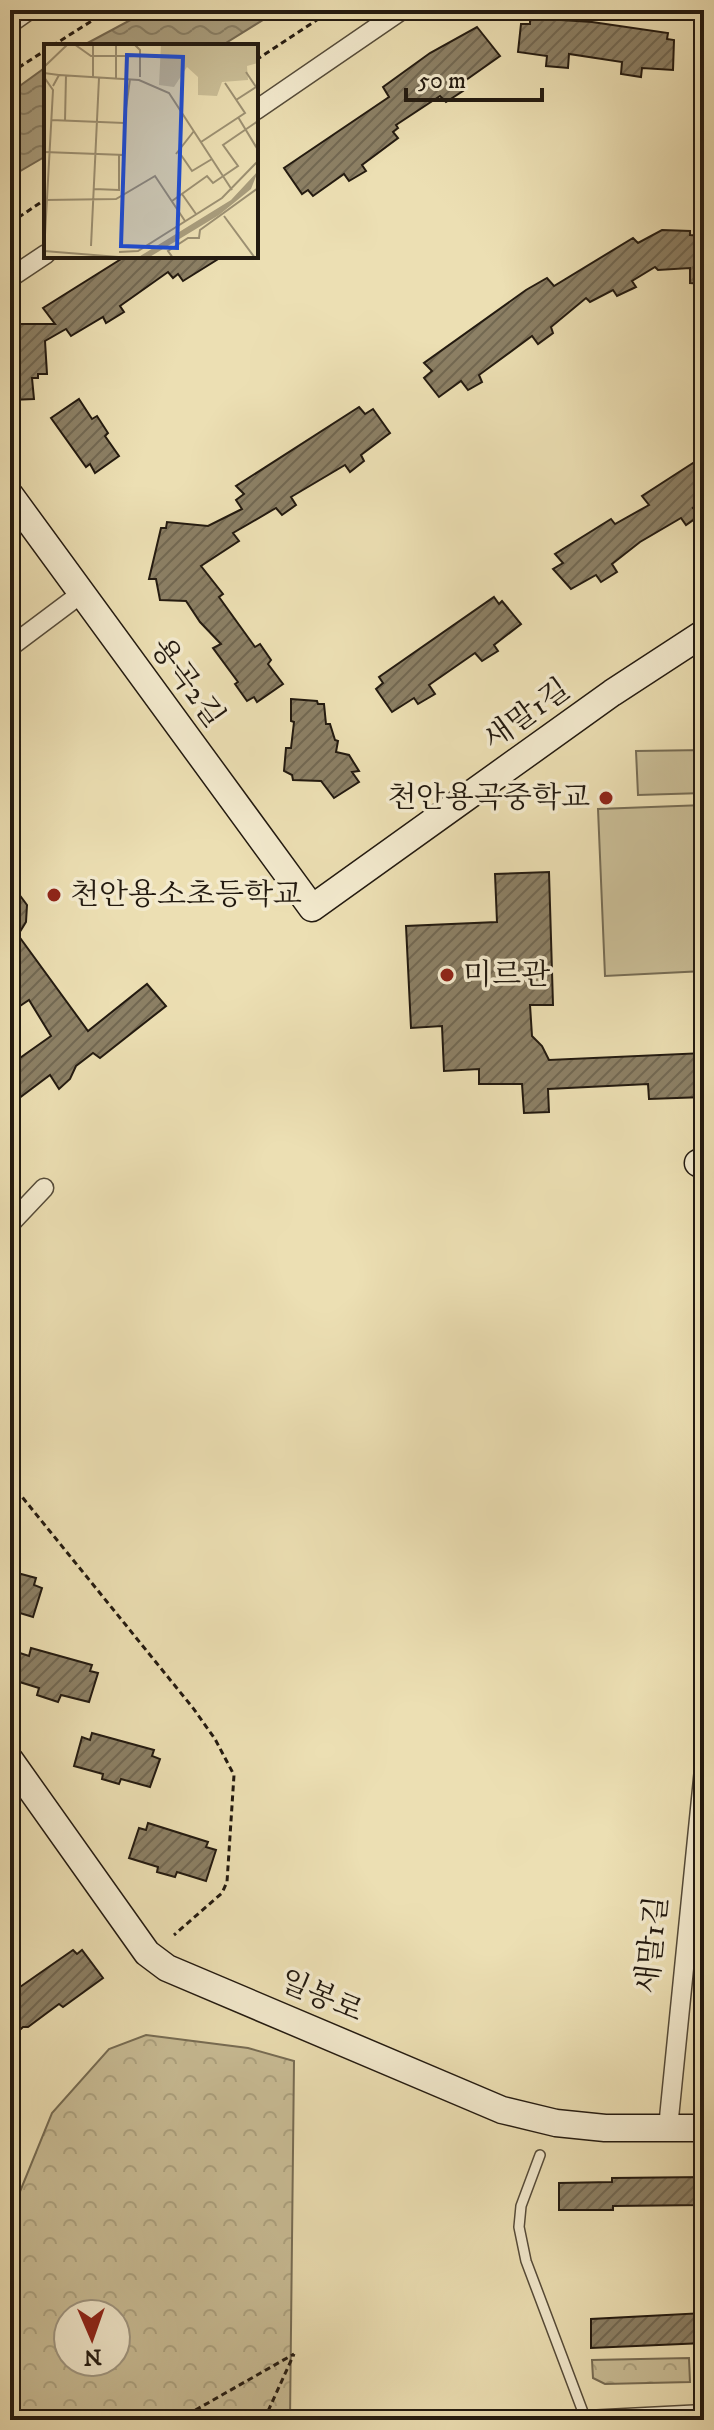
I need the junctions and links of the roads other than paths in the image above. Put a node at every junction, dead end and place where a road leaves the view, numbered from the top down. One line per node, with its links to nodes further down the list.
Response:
1 (37, 10): 3 (lane)
2 (402, 10): 4 (street)
3 (10, 29)
4 (258, 109)
5 (44, 255): 6 (street)
6 (10, 278)
7 (10, 495): 8 (street, 용곡2길)
8 (82, 593): 10 (street); 11 (street, 용곡2길)
9 (704, 633): 11 (street, 새말1길)
10 (10, 647)
11 (312, 908)
12 (44, 1188): 13 (street)
13 (10, 1223)
14 (10, 1760): 16 (street, 일봉로)
15 (704, 1769): 16 (street, 새말1길)
16 (668, 2128): 17 (street, 일봉로)
17 (704, 2128)
18 (540, 2155): 20 (lane)
19 (704, 2414): 20 (street)
20 (586, 2420)

